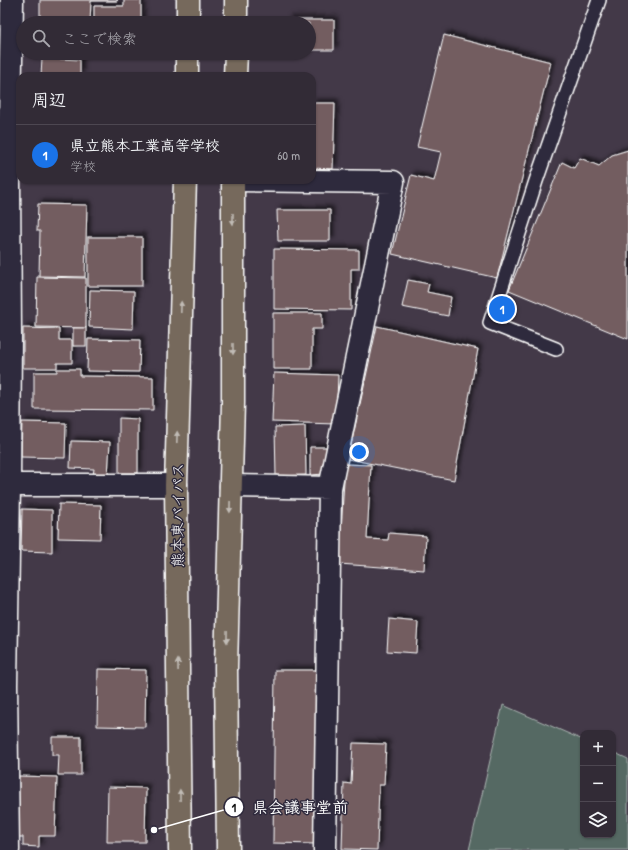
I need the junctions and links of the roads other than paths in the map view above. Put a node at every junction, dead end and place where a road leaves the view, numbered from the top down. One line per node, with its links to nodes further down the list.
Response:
1 (12, 0): 11 (street)
2 (188, 0): 5 (highway)
3 (236, 0): 6 (highway)
4 (599, 0): 16 (lane)
5 (188, 16)
6 (236, 16)
7 (187, 60): 9 (highway)
8 (236, 60): 10 (highway)
9 (187, 72)
10 (235, 72)
11 (10, 180): 15 (street)
12 (316, 181): 20 (street)
13 (185, 184): 18 (highway, 熊本東バイパス, one-way to 13)
14 (233, 184): 19 (highway, one-way to 19)
15 (5, 334): 17 (street)
16 (556, 349)
17 (5, 485): 18 (street); 21 (street)
18 (176, 485): 23 (highway, 熊本東バイパス, one-way to 18)
19 (231, 486): 20 (street); 24 (highway, one-way to 24)
20 (330, 488): 25 (street)
21 (3, 685): 22 (street)
22 (8, 850)
23 (180, 850)
24 (228, 850)
25 (325, 850)

